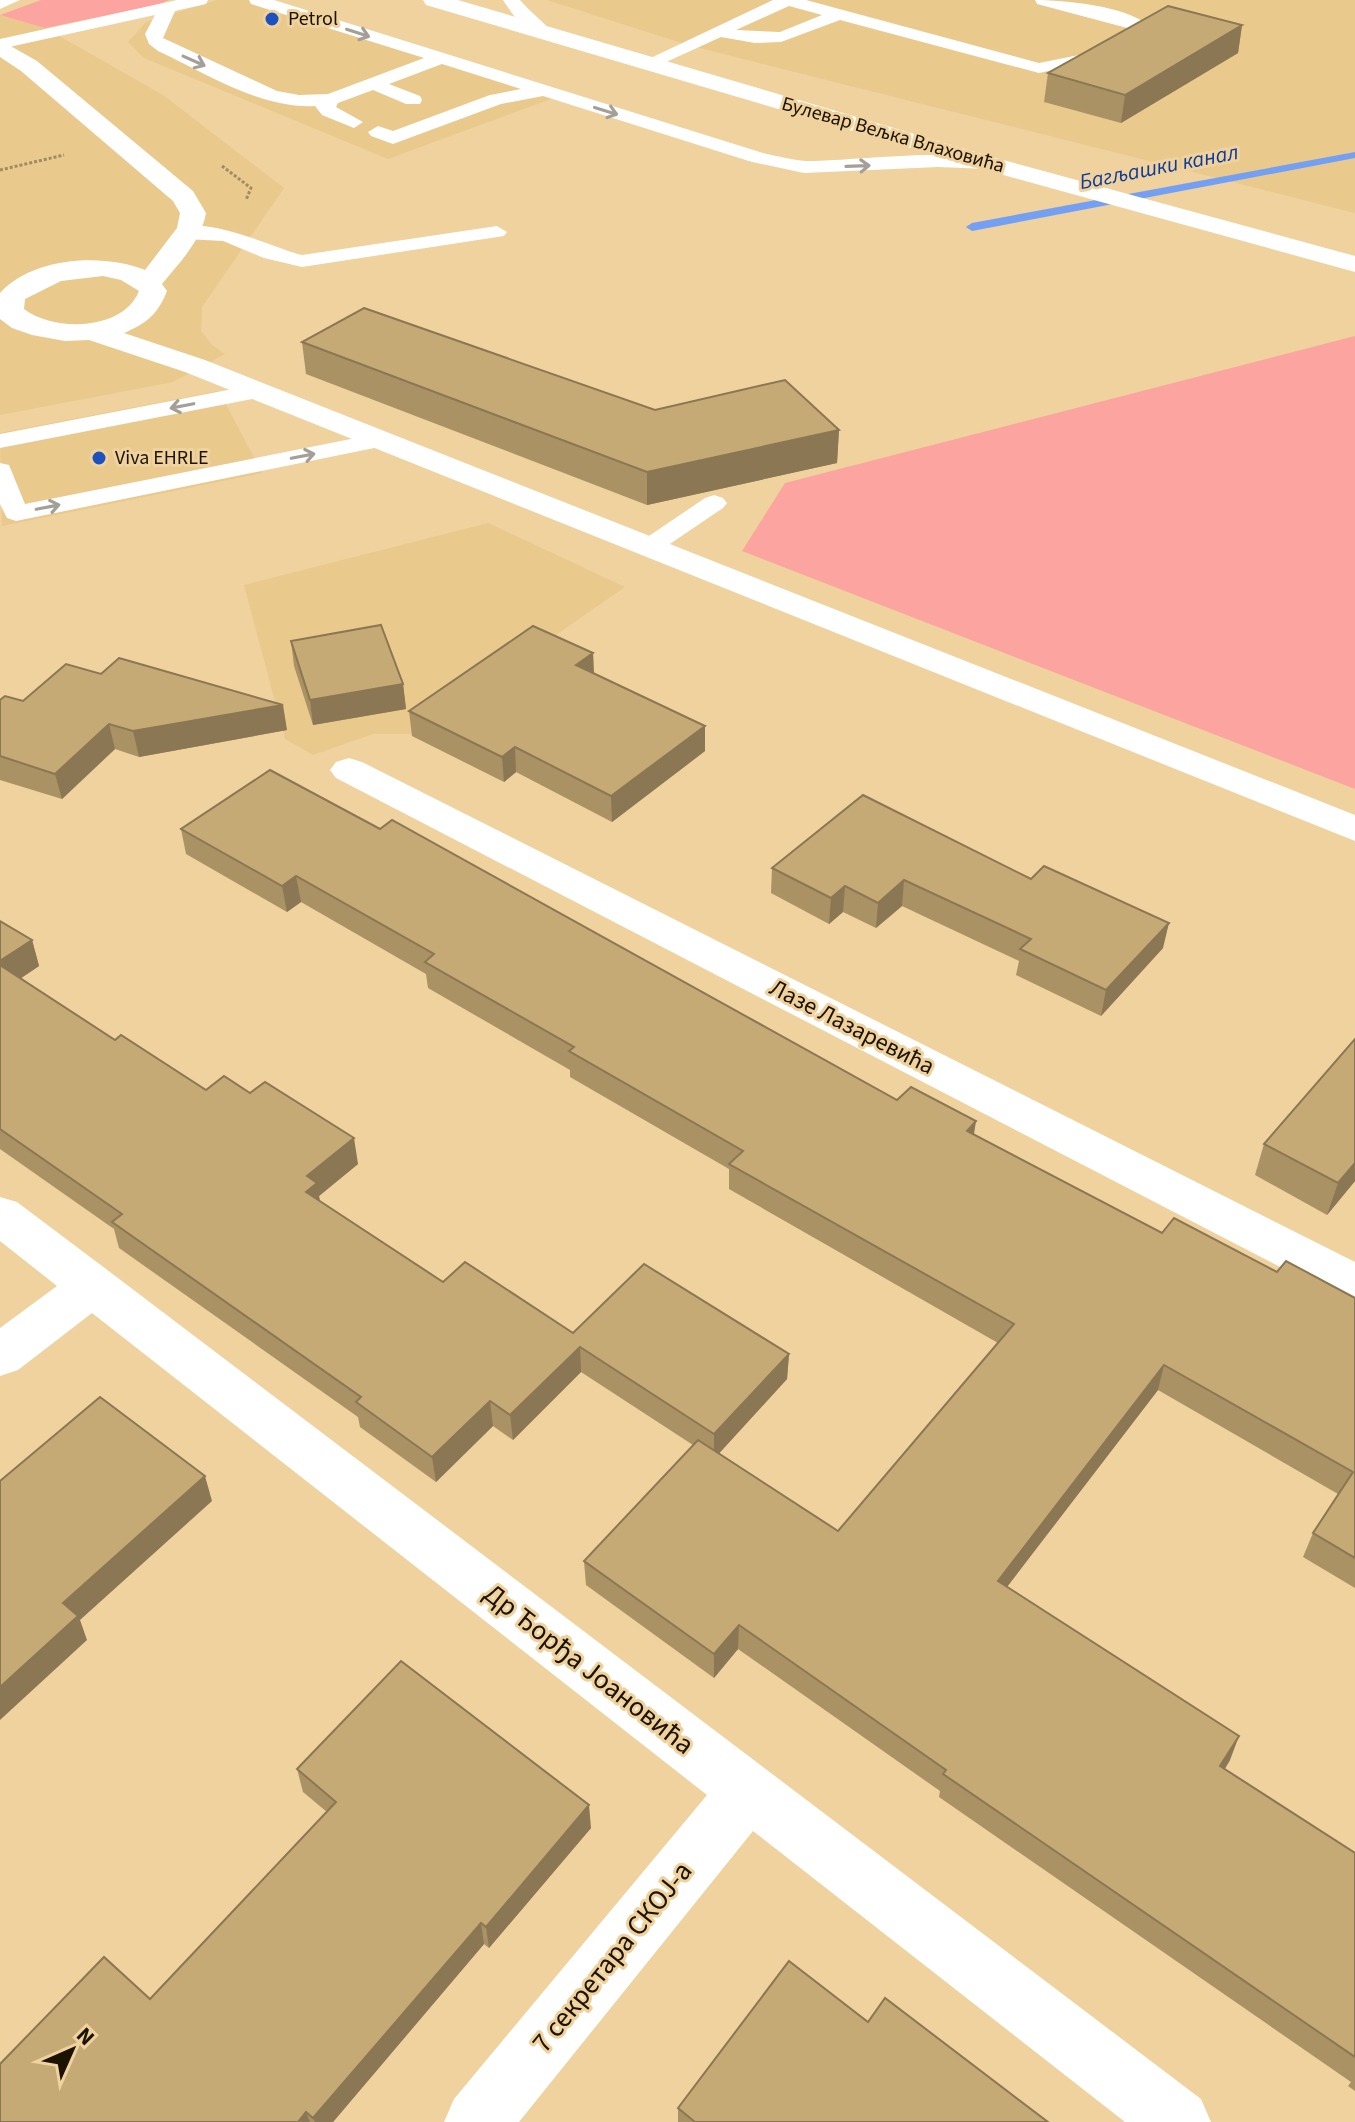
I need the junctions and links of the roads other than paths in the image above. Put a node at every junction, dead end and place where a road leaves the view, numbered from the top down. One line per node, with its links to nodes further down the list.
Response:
1 (200, 0): 8 (lane)
2 (257, 0): 12 (lane, one-way to 12)
3 (434, 0): 10 (street, Булевар Вељка Влаховића)
4 (511, 0): 10 (lane)
5 (787, 0): 7 (lane); 9 (lane)
6 (1043, 0): 7 (lane)
7 (827, 7): 9 (lane)
8 (167, 9): 11 (lane); 18 (lane, one-way to 18)
9 (720, 31): 13 (lane)
10 (544, 33): 13 (street, Булевар Вељка Влаховића)
11 (0, 46): 23 (street)
12 (439, 59): 14 (lane); 17 (lane)
13 (647, 64): 21 (street, Булевар Вељка Влаховића)
14 (417, 67): 15 (lane); 20 (lane)
15 (392, 76): 16 (lane); 20 (lane)
16 (372, 83): 18 (lane); 19 (lane)
17 (543, 92): 20 (lane); 21 (lane, one-way to 21)
18 (331, 99): 20 (lane)
19 (413, 100)
20 (454, 100)
21 (987, 163): 24 (street, Булевар Вељка Влаховића)
22 (497, 232): 23 (lane)
23 (183, 239): 25 (street); 26 (street)
24 (1355, 264)
25 (119, 270): 26 (street); 28 (street)
26 (148, 284): 27 (street)
27 (137, 316): 29 (street); 30 (street)
28 (3, 322): 29 (street)
29 (90, 331): 30 (street)
30 (182, 361): 31 (street)
31 (259, 391): 32 (street); 33 (lane, one-way to 33)
32 (381, 440): 34 (lane, one-way to 32); 36 (street)
33 (0, 441)
34 (0, 470)
35 (714, 503): 36 (lane)
36 (649, 547): 38 (street)
37 (349, 770): 40 (street, Лазе Лазаревића)
38 (1355, 829)
39 (0, 1215): 41 (street, Др Ђорђа Јоановића)
40 (1355, 1284)
41 (93, 1285): 42 (street); 43 (street, Др Ђорђа Јоановића)
42 (0, 1356)
43 (747, 1792): 44 (street, 7 секретара СКОЈ-а); 45 (street, Др Ђорђа Јоановића)
44 (477, 2122)
45 (1178, 2122)

